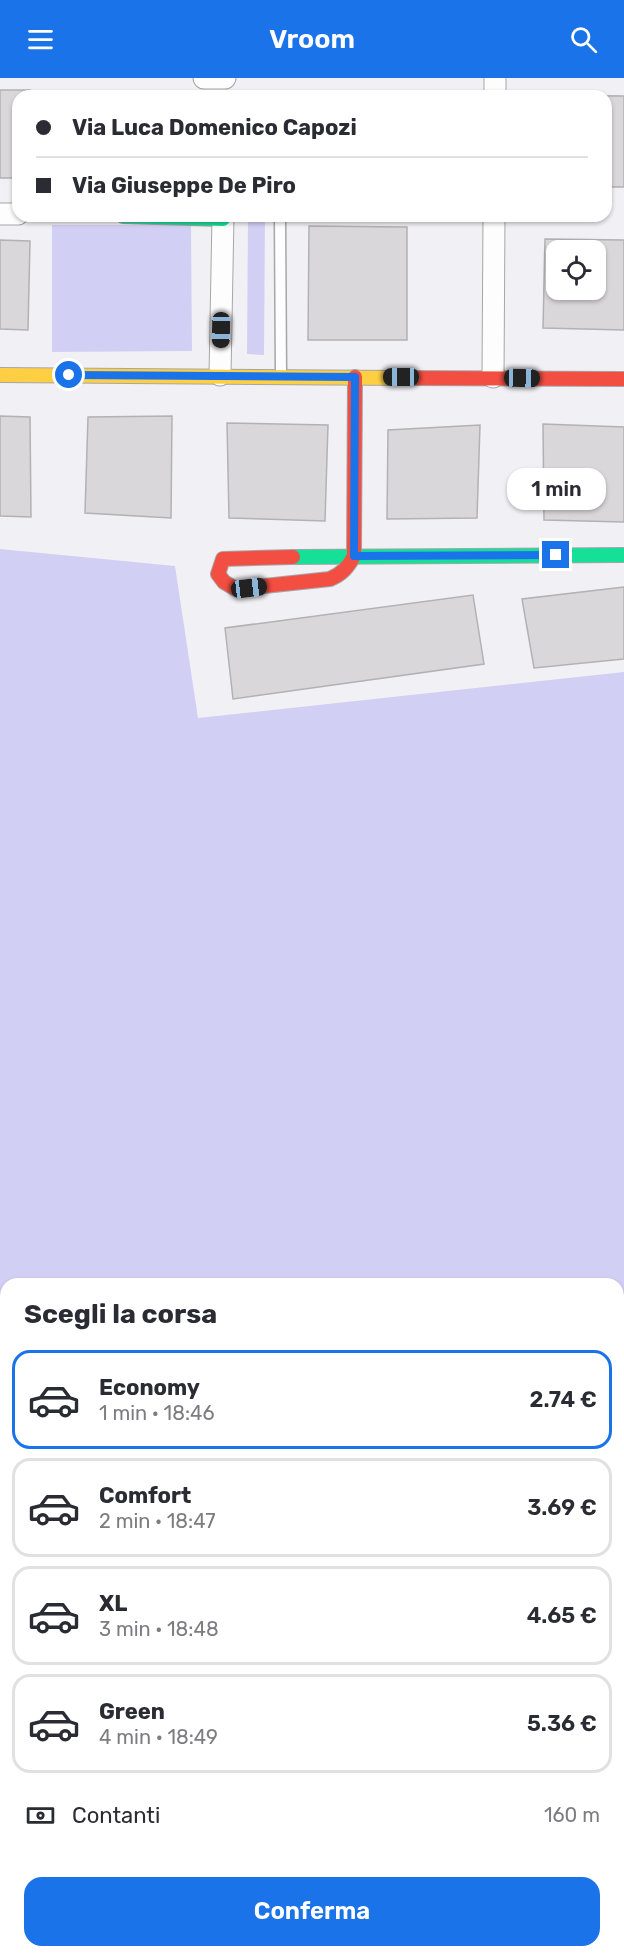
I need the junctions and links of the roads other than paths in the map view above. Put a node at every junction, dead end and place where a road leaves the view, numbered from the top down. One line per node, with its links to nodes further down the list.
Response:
1 (204, 78): 2 (street)
2 (225, 78)
3 (223, 222): 7 (street)
4 (280, 222): 8 (lane)
5 (494, 222): 10 (street)
6 (0, 375): 7 (street)
7 (220, 375): 8 (street)
8 (281, 376): 9 (street)
9 (355, 377): 10 (street); 13 (street)
10 (493, 377): 11 (street)
11 (624, 380)
12 (624, 555): 13 (street)
13 (354, 556): 13 (street)

